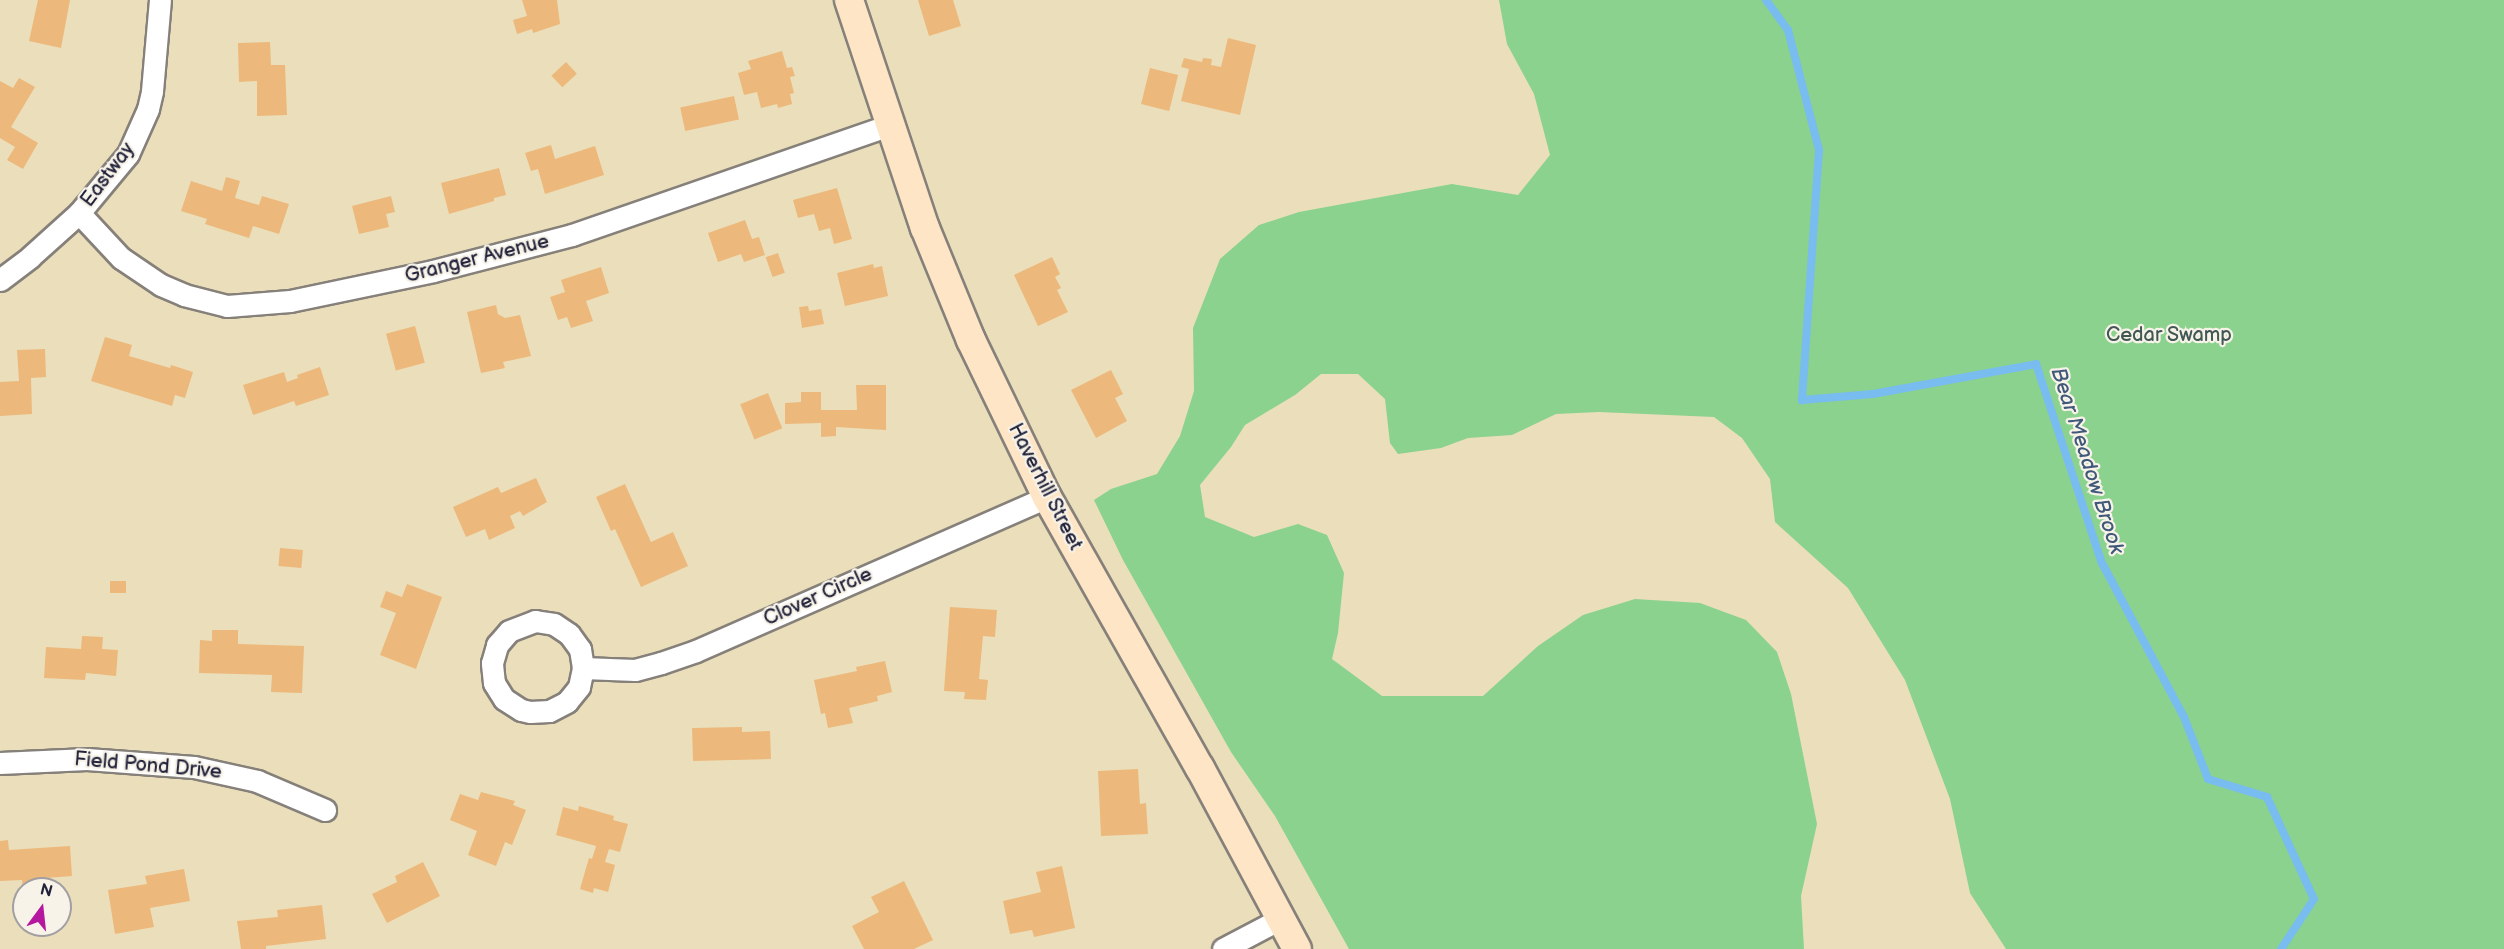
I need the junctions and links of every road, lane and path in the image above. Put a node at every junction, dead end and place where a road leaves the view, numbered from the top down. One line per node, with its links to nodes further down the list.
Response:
1 (160, 0): 4 (street, Eastway)
2 (849, 0): 3 (street, Haverhill Street)
3 (889, 125): 4 (street, Granger Avenue); 6 (street, Haverhill Street)
4 (79, 213): 5 (street, Eastway)
5 (0, 280)
6 (1047, 497): 7 (street, Clover Circle); 10 (street, Haverhill Street)
7 (583, 668): 7 (street)
8 (0, 763): 9 (street, Field Pond Drive)
9 (326, 810)
10 (1280, 919): 11 (street); 12 (street, Haverhill Street)
11 (1223, 949)
12 (1297, 949)

